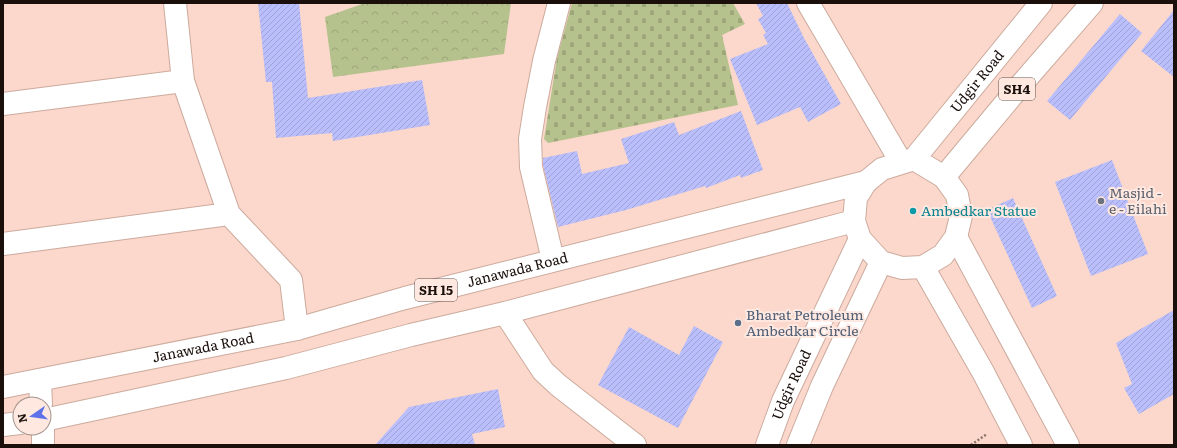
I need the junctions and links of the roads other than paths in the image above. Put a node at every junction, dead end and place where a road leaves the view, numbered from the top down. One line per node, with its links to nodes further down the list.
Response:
1 (175, 3): 6 (main road)
2 (559, 3): 15 (main road)
3 (808, 3): 8 (main road)
4 (1041, 3): 8 (main road, Udgir Road / SH4)
5 (1092, 3): 9 (main road, SH4)
6 (183, 81): 7 (main road); 11 (main road)
7 (3, 104)
8 (907, 161): 9 (main road); 10 (main road)
9 (944, 177): 13 (main road)
10 (866, 182): 12 (main road); 15 (main road, Janawada Road / SH 15)
11 (229, 214): 14 (main road); 19 (main road)
12 (857, 230): 16 (main road); 18 (main road); 25 (main road, Udgir Road)
13 (956, 237): 17 (main road); 28 (main road)
14 (3, 244)
15 (553, 260): 19 (main road, Janawada Road / SH 15)
16 (882, 262): 17 (main road); 26 (main road, Udgir Road)
17 (923, 267): 27 (main road)
18 (505, 313): 23 (main road); 24 (main road)
19 (297, 329): 20 (main road, Janawada Road / SH 15)
20 (40, 380): 21 (main road, Janawada Road / SH 15); 22 (main road)
21 (3, 387)
22 (41, 396)
23 (52, 418)
24 (635, 445)
25 (767, 445)
26 (798, 445)
27 (1021, 445)
28 (1068, 445)

